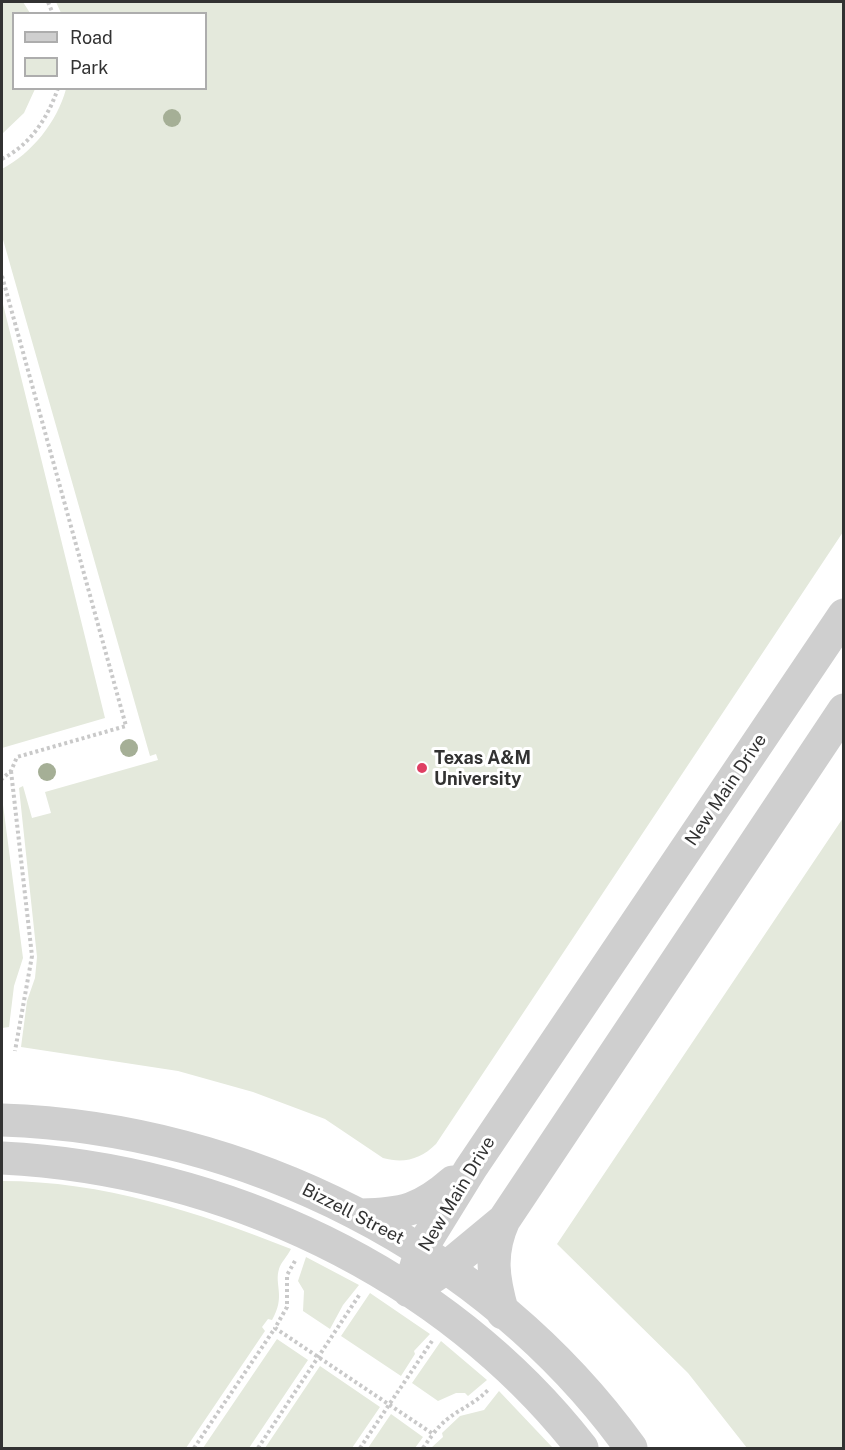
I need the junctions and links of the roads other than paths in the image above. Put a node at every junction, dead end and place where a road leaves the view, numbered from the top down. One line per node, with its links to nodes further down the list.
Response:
1 (843, 615): 2 (street, New Main Drive)
2 (796, 687): 3 (street); 6 (street, New Main Drive)
3 (842, 713): 8 (street, New Main Drive)
4 (2, 1120): 7 (street, Bizzell Street)
5 (2, 1158): 10 (street)
6 (471, 1168): 7 (street); 9 (street, New Main Drive)
7 (360, 1215): 9 (street, Bizzell Street)
8 (504, 1220): 9 (street, New Main Drive); 11 (street)
9 (433, 1259): 10 (street, New Main Drive); 11 (street, Bizzell Street)
10 (409, 1292): 12 (street)
11 (502, 1313): 13 (street, Bizzell Street)
12 (582, 1449)
13 (631, 1449)

